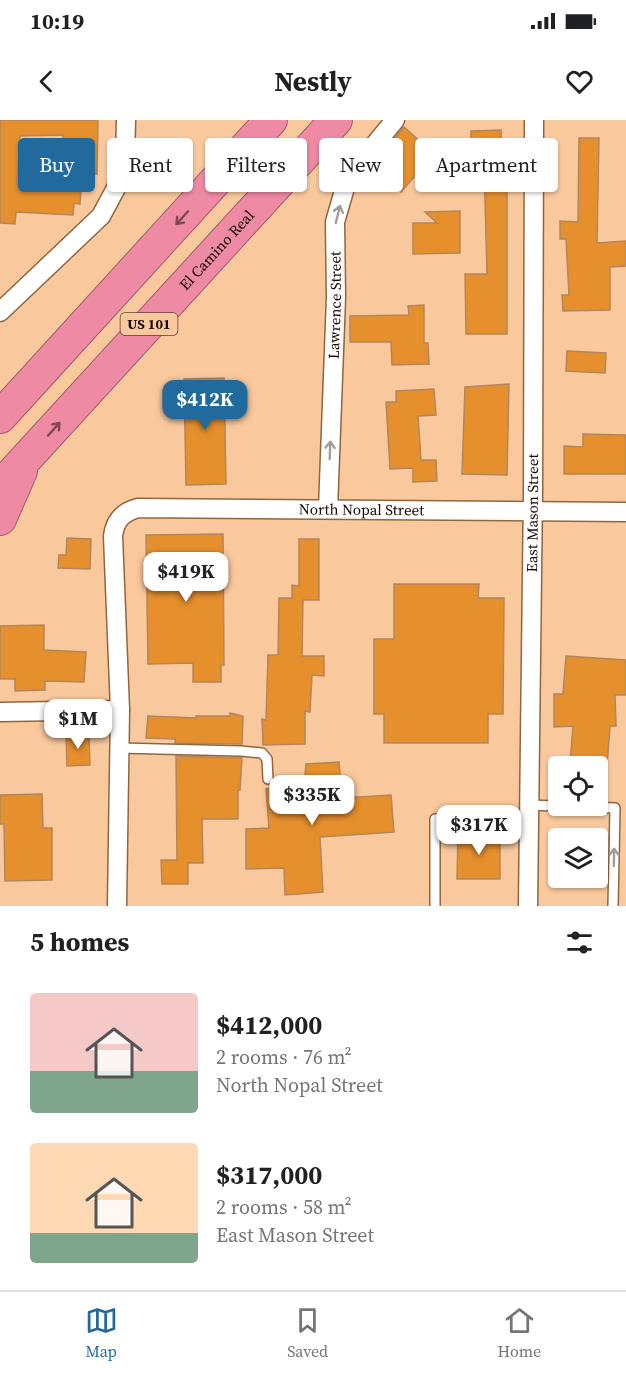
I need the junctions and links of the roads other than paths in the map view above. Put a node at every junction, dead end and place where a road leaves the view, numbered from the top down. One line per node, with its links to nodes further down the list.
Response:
1 (126, 120): 6 (street)
2 (271, 120): 7 (highway, US 101, one-way to 7)
3 (336, 120): 8 (highway, El Camino Real / US 101, one-way to 3)
4 (394, 120): 10 (street, Lawrence Street, one-way to 4)
5 (534, 120): 11 (street, East Mason Street)
6 (0, 312)
7 (1, 414)
8 (26, 459): 9 (highway, El Camino Real / US 101); 13 (highway)
9 (0, 487)
10 (327, 509): 11 (street, North Nopal Street); 14 (street, North Nopal Street)
11 (532, 511): 12 (street, North Nopal Street); 18 (street, East Mason Street)
12 (626, 512)
13 (0, 519)
14 (120, 710): 15 (street); 16 (street)
15 (0, 712)
16 (119, 748): 17 (lane); 19 (street)
17 (268, 778)
18 (528, 812): 20 (lane); 21 (street, East Mason Street); 22 (lane, one-way to 18)
19 (117, 906)
20 (435, 906)
21 (528, 906)
22 (613, 906)

